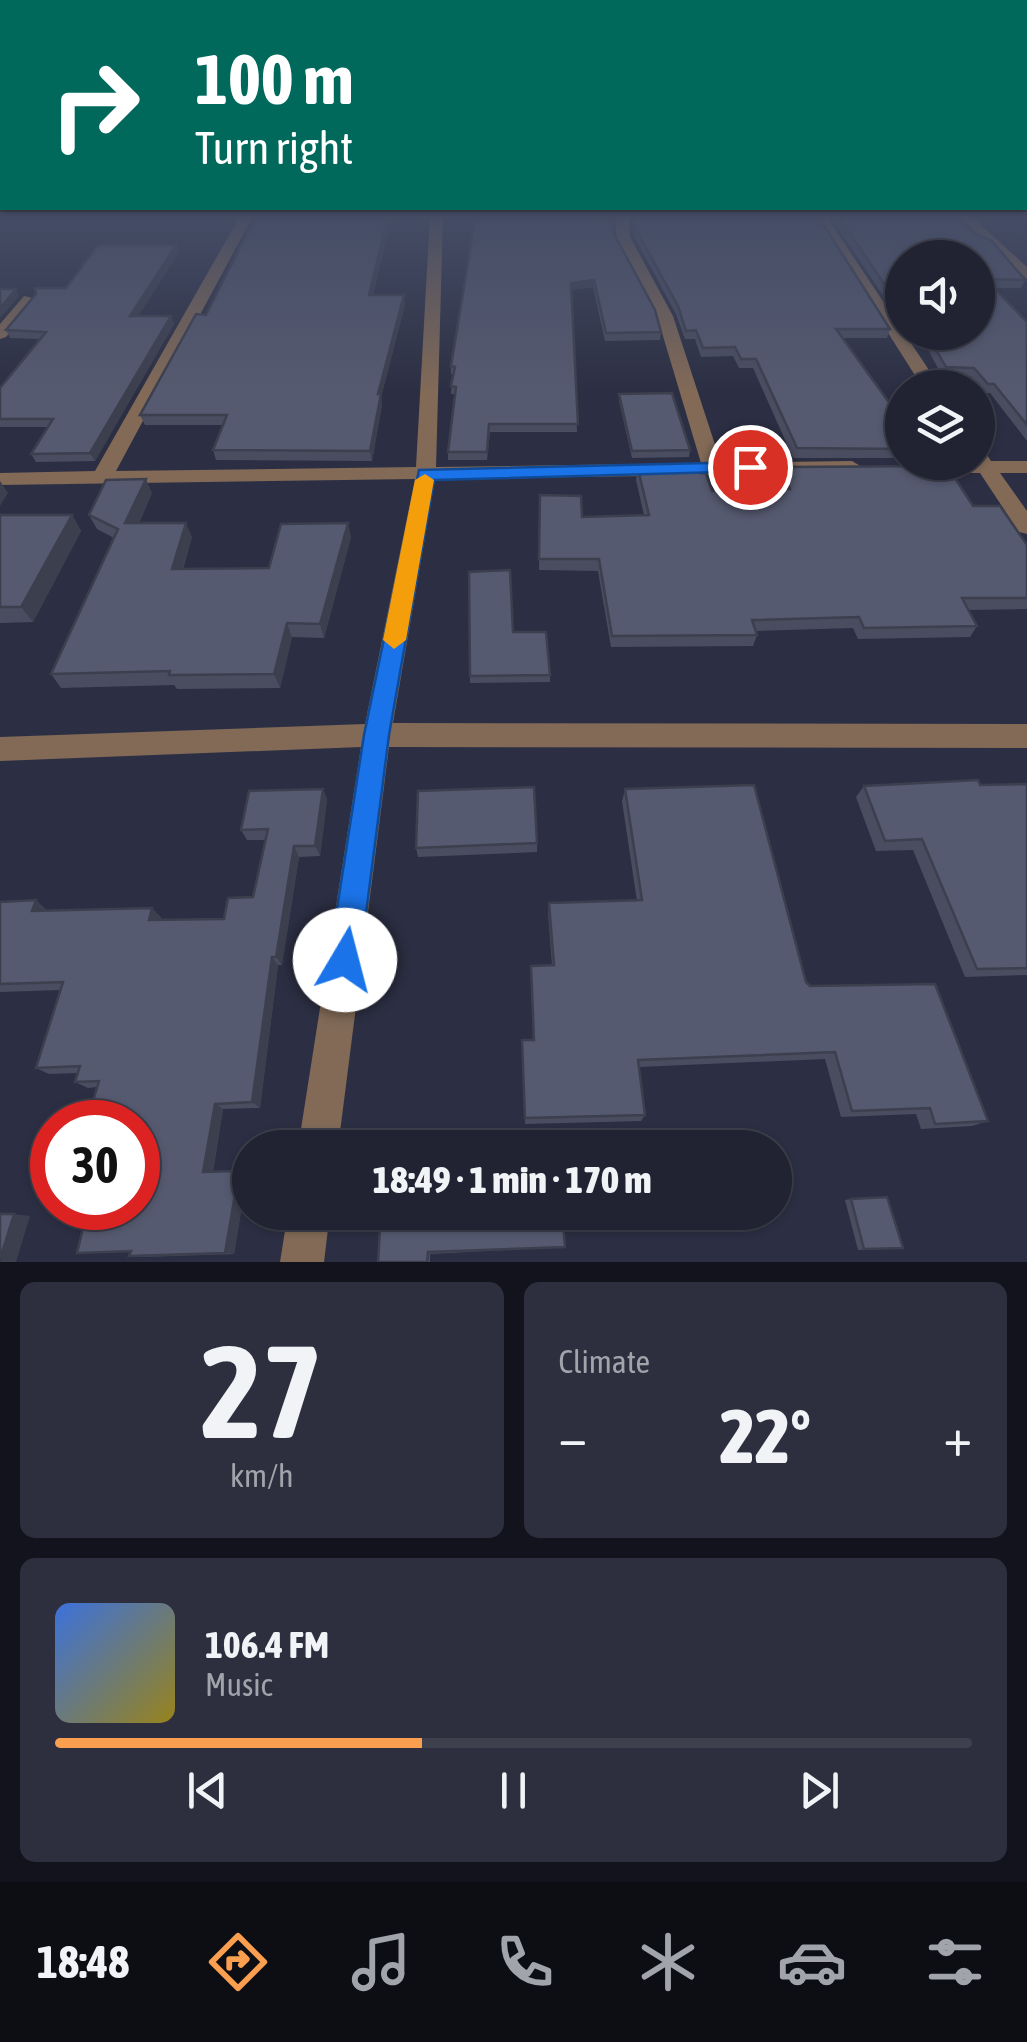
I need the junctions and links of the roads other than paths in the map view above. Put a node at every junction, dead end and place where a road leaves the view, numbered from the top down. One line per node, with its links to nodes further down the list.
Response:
1 (214, 275): 13 (street)
2 (434, 275): 12 (street)
3 (644, 275): 9 (street)
4 (858, 275): 7 (street)
5 (29, 299): 6 (street)
6 (0, 334)
7 (920, 370)
8 (995, 464): 11 (street)
9 (712, 467): 10 (street); 12 (street)
10 (885, 467)
11 (1027, 467)
12 (426, 474): 13 (street); 17 (street)
13 (102, 477): 14 (street)
14 (0, 479)
15 (994, 480): 16 (street)
16 (1027, 528)
17 (376, 735): 18 (street); 19 (street); 20 (street)
18 (1027, 736)
19 (0, 749)
20 (321, 1130)
21 (306, 1230): 22 (street)
22 (302, 1262)

